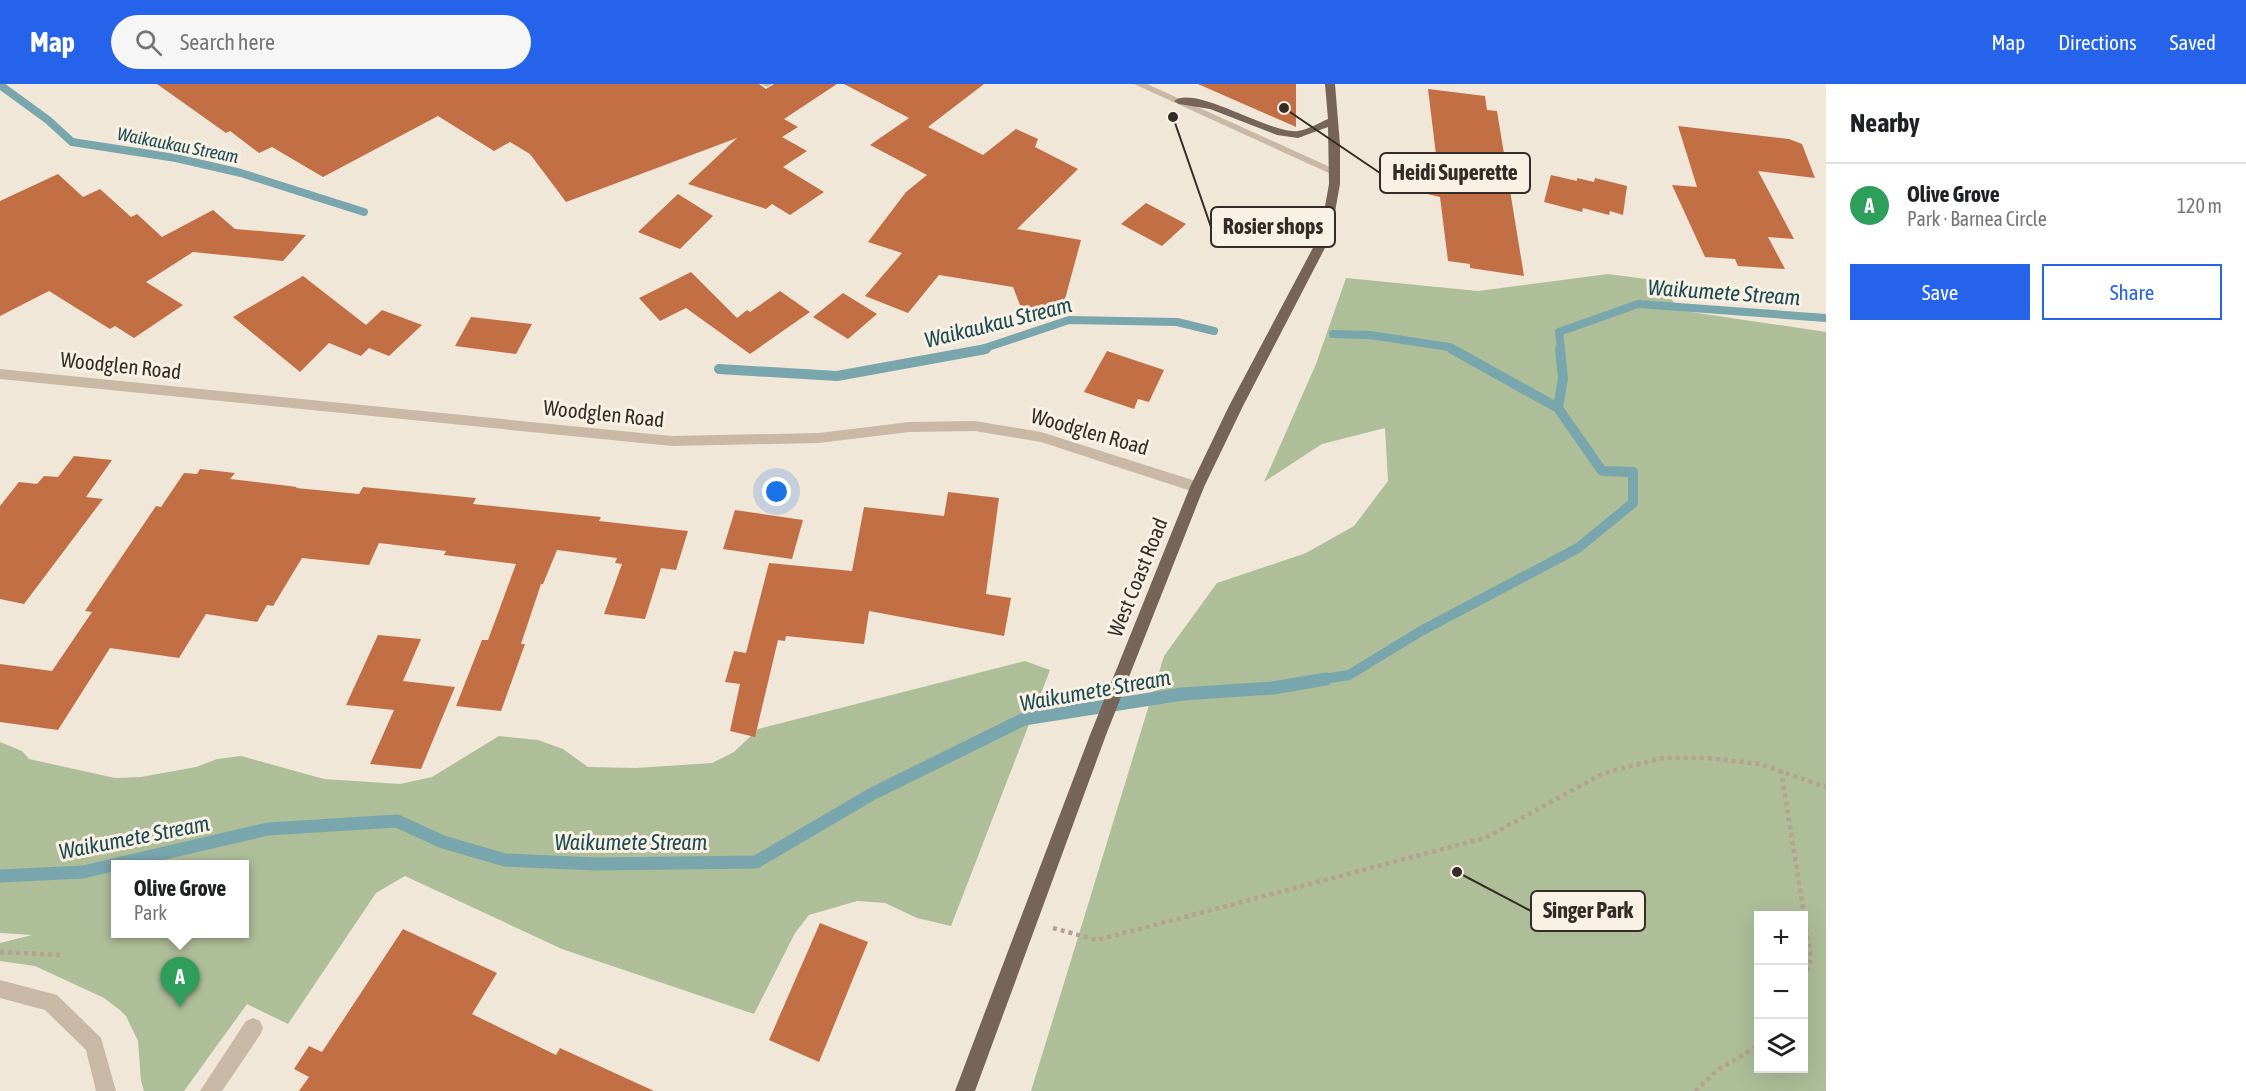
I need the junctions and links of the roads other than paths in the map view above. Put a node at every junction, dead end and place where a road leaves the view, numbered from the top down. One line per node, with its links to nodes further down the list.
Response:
1 (1139, 84): 3 (street)
2 (1330, 84): 4 (main road, West Coast Road)
3 (1179, 102): 4 (main road); 5 (street)
4 (1334, 121): 5 (main road, West Coast Road)
5 (1335, 172): 7 (main road, West Coast Road)
6 (0, 374): 7 (street, Woodglen Road)
7 (1197, 487): 12 (main road, West Coast Road)
8 (0, 989): 10 (street)
9 (253, 1028): 11 (street)
10 (106, 1091)
11 (210, 1091)
12 (965, 1091)

